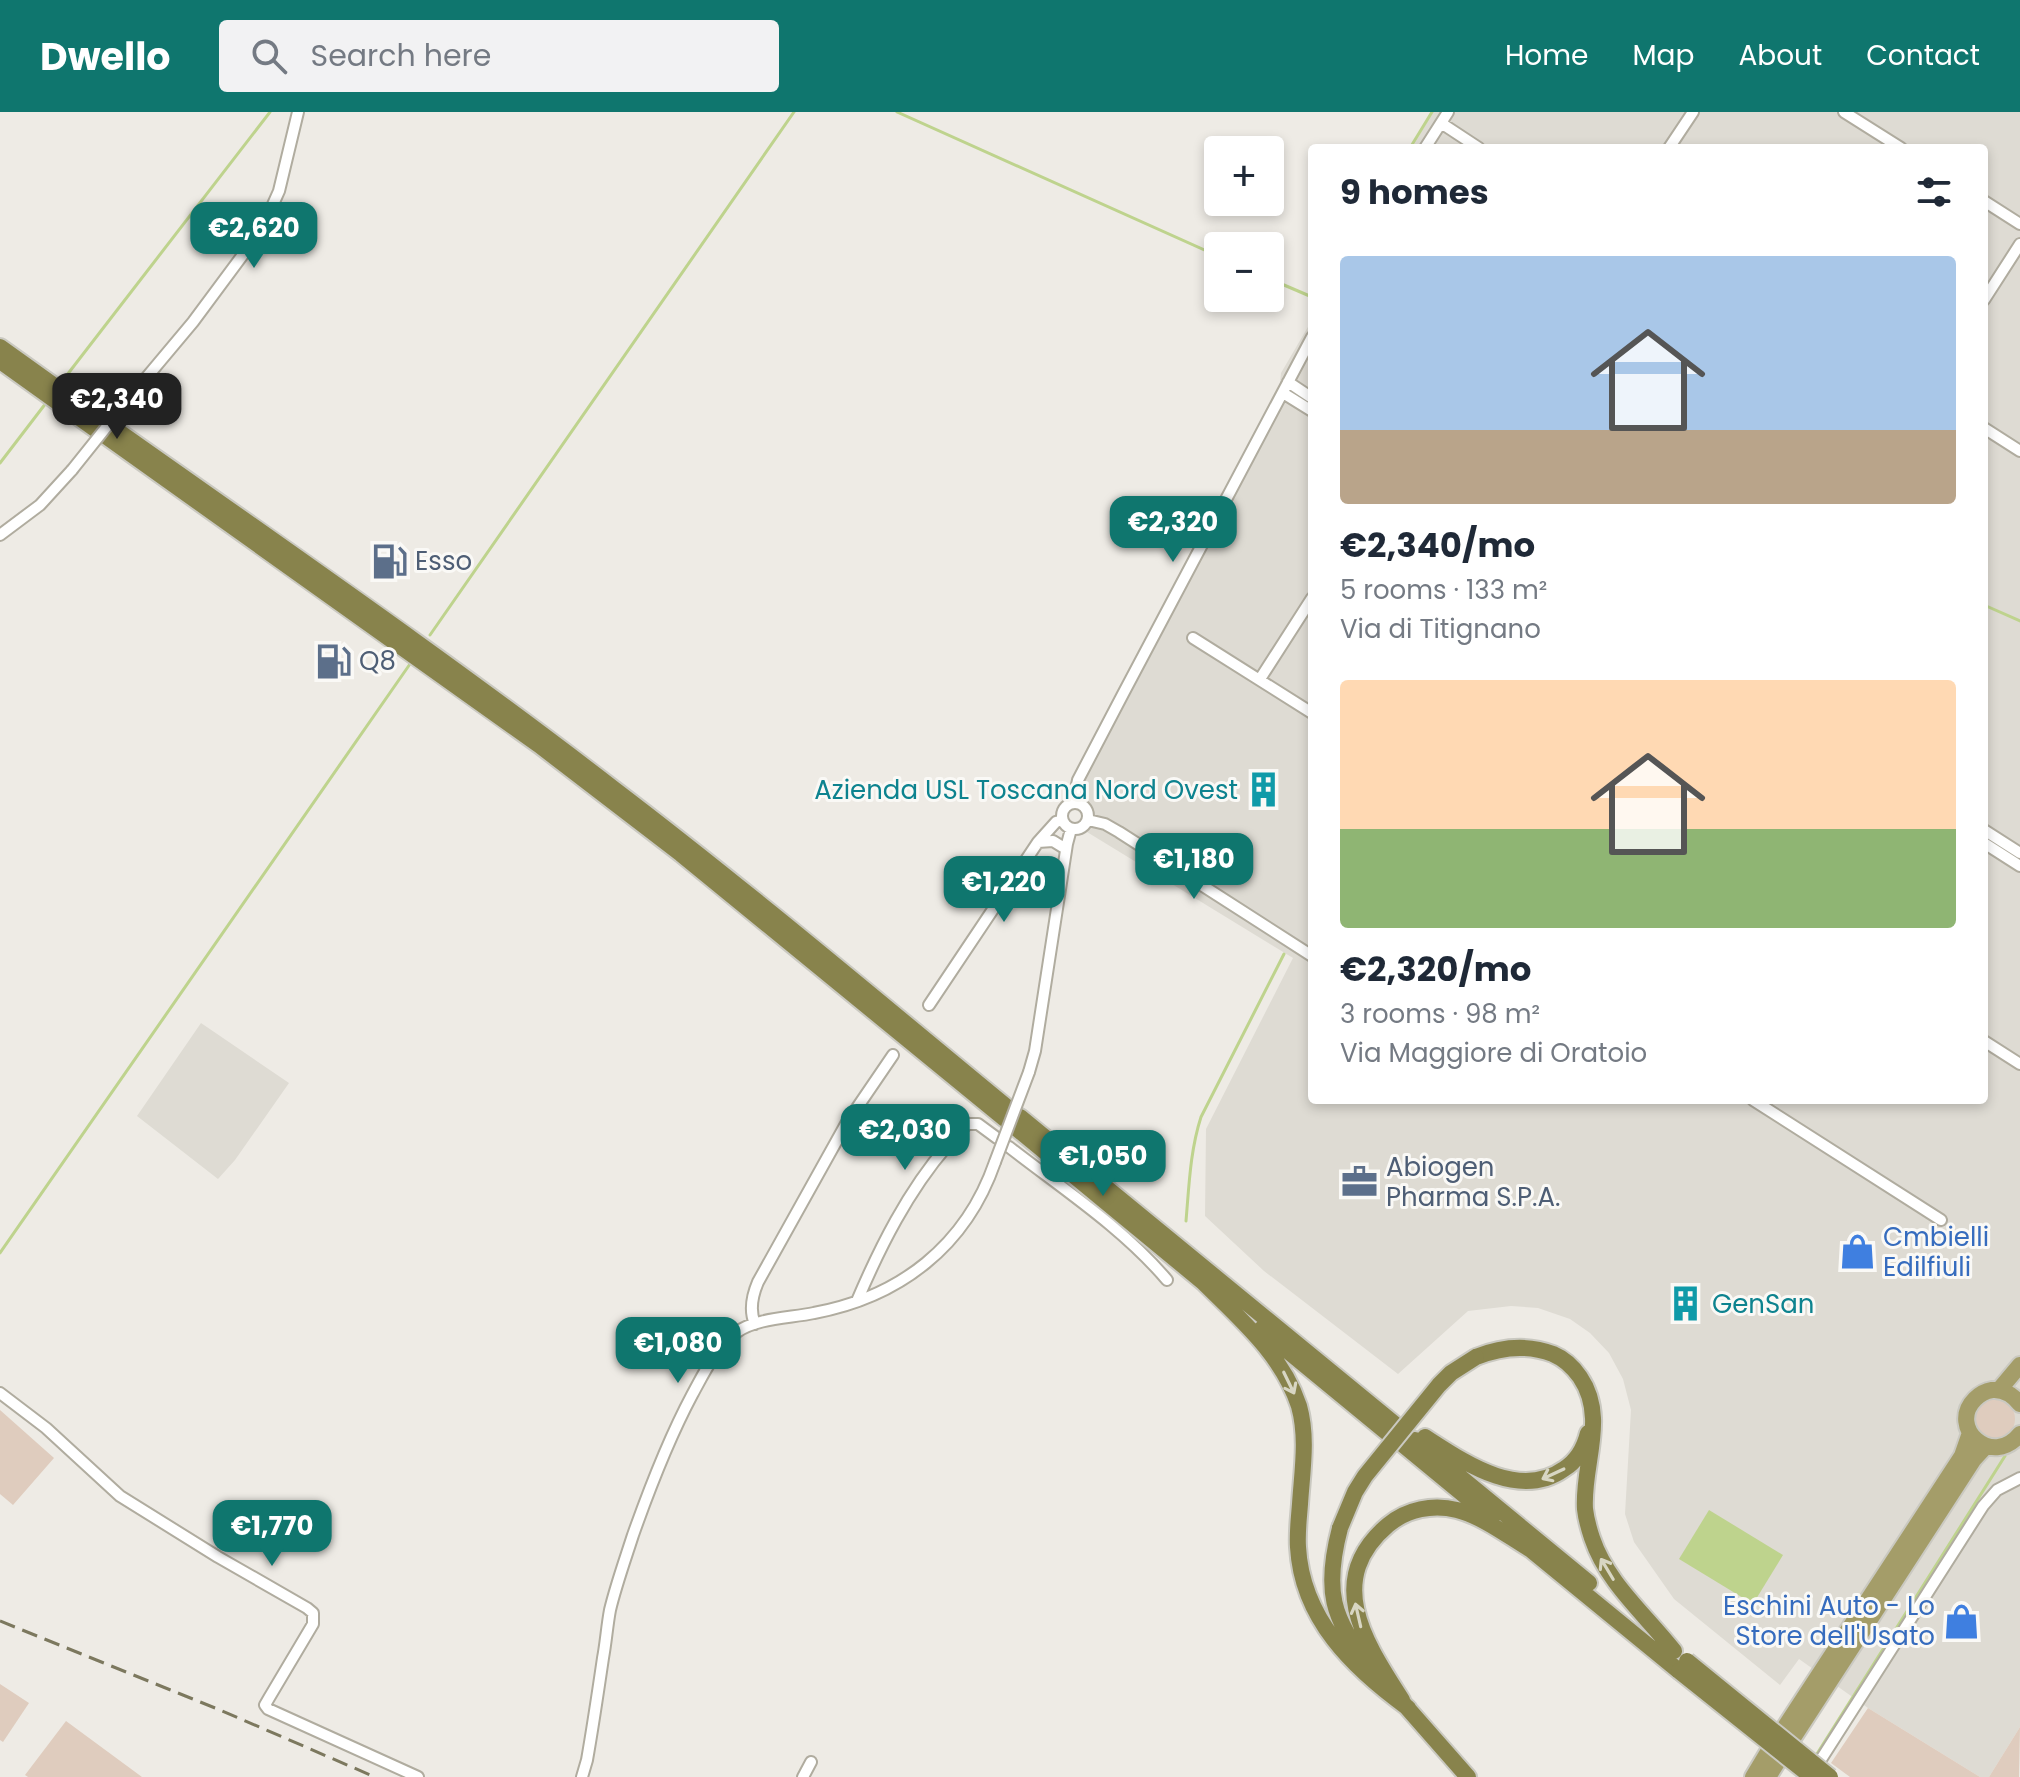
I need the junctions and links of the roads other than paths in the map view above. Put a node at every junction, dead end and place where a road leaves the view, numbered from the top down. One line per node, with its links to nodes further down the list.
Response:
1 (298, 112): 23 (street, bridge)
2 (1448, 112): 5 (street)
3 (1693, 112): 8 (street)
4 (1844, 112): 9 (street)
5 (1441, 123): 6 (street); 7 (street)
6 (1428, 144)
7 (1473, 144)
8 (1672, 144)
9 (1895, 144)
10 (1988, 204): 11 (street)
11 (2020, 224)
12 (2020, 244): 13 (street)
13 (1988, 294)
14 (1308, 345): 18 (street)
15 (0, 347): 17 (highway)
16 (0, 361): 17 (highway)
17 (46, 387): 44 (highway)
18 (1286, 388): 19 (street); 20 (street); 28 (street)
19 (1308, 396)
20 (1308, 407)
21 (1988, 431): 22 (street)
22 (2020, 451)
23 (0, 535)
24 (1308, 604): 26 (street)
25 (1193, 638): 26 (street)
26 (1260, 679): 27 (street)
27 (1308, 710)
28 (1073, 803): 29 (street); 30 (street)
29 (1062, 820): 31 (street); 33 (street)
30 (1088, 820): 31 (street); 38 (street)
31 (1071, 829): 35 (street)
32 (1988, 833): 36 (street)
33 (1038, 842): 35 (street); 39 (street)
34 (1988, 846): 37 (street)
35 (1066, 849): 50 (street, bridge)
36 (2020, 853)
37 (2020, 866)
38 (1308, 953)
39 (929, 1005)
40 (1988, 1044): 42 (street)
41 (893, 1055): 51 (street)
42 (2020, 1064)
43 (1759, 1104): 47 (street)
44 (1012, 1118): 49 (highway); 57 (highway)
45 (997, 1138): 50 (street)
46 (1009, 1147): 48 (street)
47 (1941, 1220)
48 (1167, 1280)
49 (1202, 1281): 57 (highway); 64 (highway, one-way to 64)
50 (857, 1301): 51 (street)
51 (755, 1324): 69 (street)
52 (2020, 1365): 53 (main road)
53 (1999, 1390): 55 (main road); 58 (main road)
54 (0, 1393): 68 (street)
55 (2020, 1401)
56 (1593, 1412): 57 (highway, one-way to 57); 63 (highway, one-way to 56); 64 (highway, bridge)
57 (1402, 1432): 62 (highway); 63 (highway)
58 (1970, 1433): 60 (main road); 60 (main road)
59 (2016, 1441): 60 (main road)
60 (1986, 1446)
61 (2020, 1478): 66 (street)
62 (1533, 1551): 63 (highway); 64 (highway, one-way to 62)
63 (1680, 1661): 76 (highway, bridge); 77 (highway, bridge)
64 (1408, 1708): 65 (highway)
65 (1437, 1743): 71 (highway); 72 (highway); 73 (highway)
66 (1820, 1761)
67 (811, 1762): 70 (street)
68 (418, 1777)
69 (582, 1777)
70 (803, 1777)
71 (1457, 1777)
72 (1468, 1777)
73 (1479, 1777)
74 (1753, 1777): 75 (main road)
75 (1768, 1777)
76 (1812, 1777)
77 (1830, 1777)

